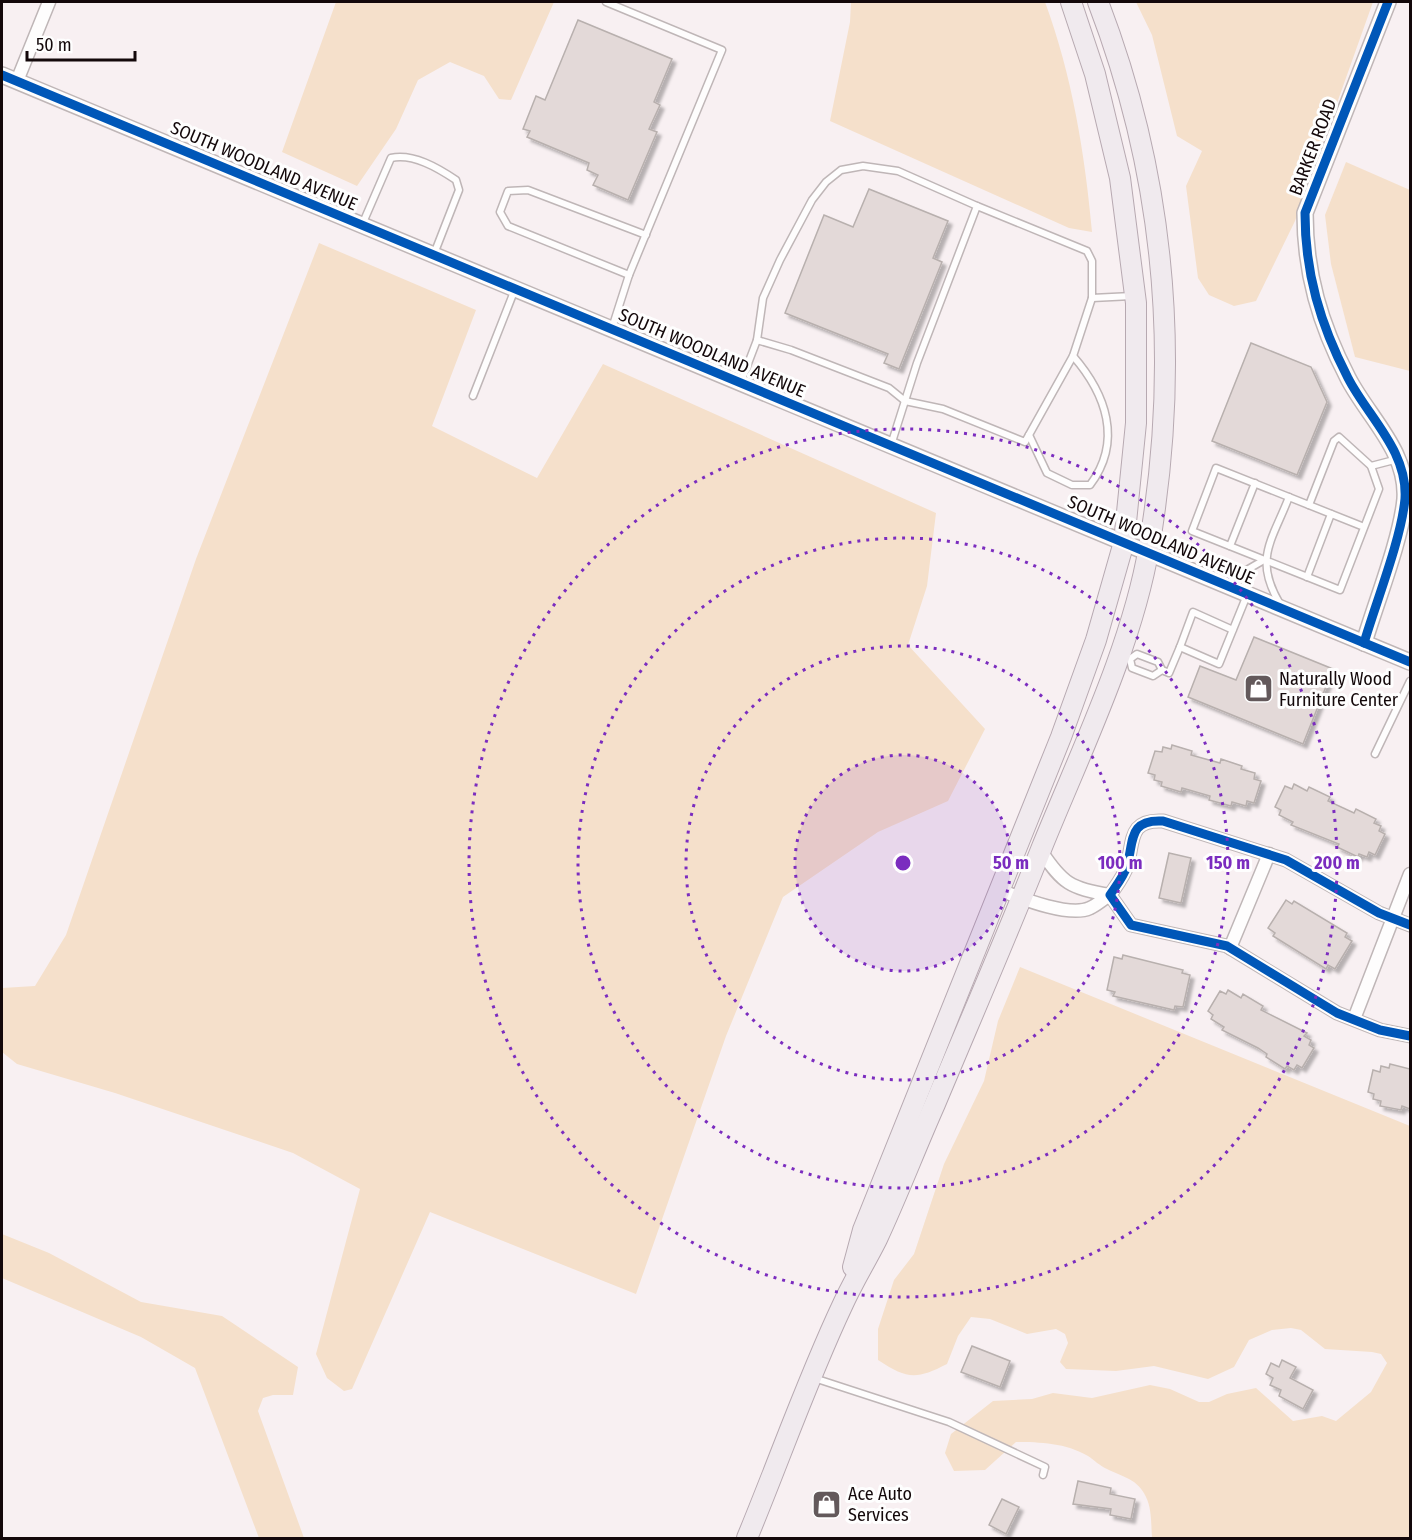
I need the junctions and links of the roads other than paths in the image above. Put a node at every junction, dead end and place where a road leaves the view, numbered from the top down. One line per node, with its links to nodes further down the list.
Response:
1 (49, 2): 7 (street)
2 (606, 2): 10 (lane)
3 (1071, 2): 14 (main road)
4 (1098, 2): 33 (main road)
5 (1388, 2): 24 (street, BARKER ROAD)
6 (2, 75): 7 (street, SOUTH WOODLAND AVENUE)
7 (17, 81): 9 (street, SOUTH WOODLAND AVENUE)
8 (977, 206): 15 (lane); 17 (lane); 21 (lane)
9 (362, 225): 11 (street, SOUTH WOODLAND AVENUE); 11 (lane)
10 (646, 235): 12 (lane); 12 (lane)
11 (434, 254): 13 (street, SOUTH WOODLAND AVENUE)
12 (629, 275): 16 (lane)
13 (516, 288): 16 (street, SOUTH WOODLAND AVENUE); 20 (lane)
14 (1135, 296): 15 (lane); 31 (main road)
15 (1092, 298): 18 (lane)
16 (612, 329): 19 (street, SOUTH WOODLAND AVENUE)
17 (757, 340): 19 (lane); 21 (lane)
18 (1073, 356): 22 (lane); 22 (lane)
19 (741, 383): 23 (street, SOUTH WOODLAND AVENUE)
20 (473, 396)
21 (904, 401): 22 (lane); 23 (lane)
22 (1029, 435)
23 (891, 445): 31 (street, SOUTH WOODLAND AVENUE)
24 (1398, 459): 25 (lane); 40 (street, BARKER ROAD)
25 (1371, 466): 28 (lane); 30 (lane)
26 (1255, 483): 27 (lane); 32 (lane); 32 (lane)
27 (1289, 497): 28 (lane); 34 (lane)
28 (1309, 505): 29 (lane)
29 (1331, 514): 30 (lane); 35 (lane)
30 (1364, 527): 35 (lane)
31 (1124, 542): 33 (street, SOUTH WOODLAND AVENUE); 50 (main road)
32 (1230, 546): 34 (lane)
33 (1148, 553): 36 (street, SOUTH WOODLAND AVENUE); 42 (main road)
34 (1264, 560): 35 (lane); 36 (lane); 38 (lane)
35 (1307, 577)
36 (1223, 584): 37 (street, SOUTH WOODLAND AVENUE)
37 (1248, 594): 38 (street, SOUTH WOODLAND AVENUE); 39 (lane)
38 (1283, 609): 40 (street, SOUTH WOODLAND AVENUE)
39 (1233, 630): 41 (lane); 41 (lane)
40 (1364, 644): 43 (street, SOUTH WOODLAND AVENUE)
41 (1180, 647): 44 (lane)
42 (1124, 657): 44 (lane); 44 (lane); 47 (main road)
43 (1410, 662)
44 (1162, 670)
45 (1410, 681): 46 (lane)
46 (1375, 754)
47 (1041, 851): 51 (street); 52 (main road)
48 (1269, 854): 51 (street); 53 (street); 55 (street)
49 (1410, 874): 53 (street)
50 (998, 889): 52 (street); 58 (main road)
51 (1110, 895): 52 (street); 55 (street)
52 (1023, 898): 58 (main road)
53 (1395, 919): 54 (street); 56 (street)
54 (1410, 925)
55 (1230, 948): 56 (street)
56 (1354, 1019): 57 (street)
57 (1410, 1036)
58 (843, 1304): 59 (main road)
59 (813, 1377): 60 (lane); 61 (main road)
60 (1043, 1475)
61 (747, 1539)

